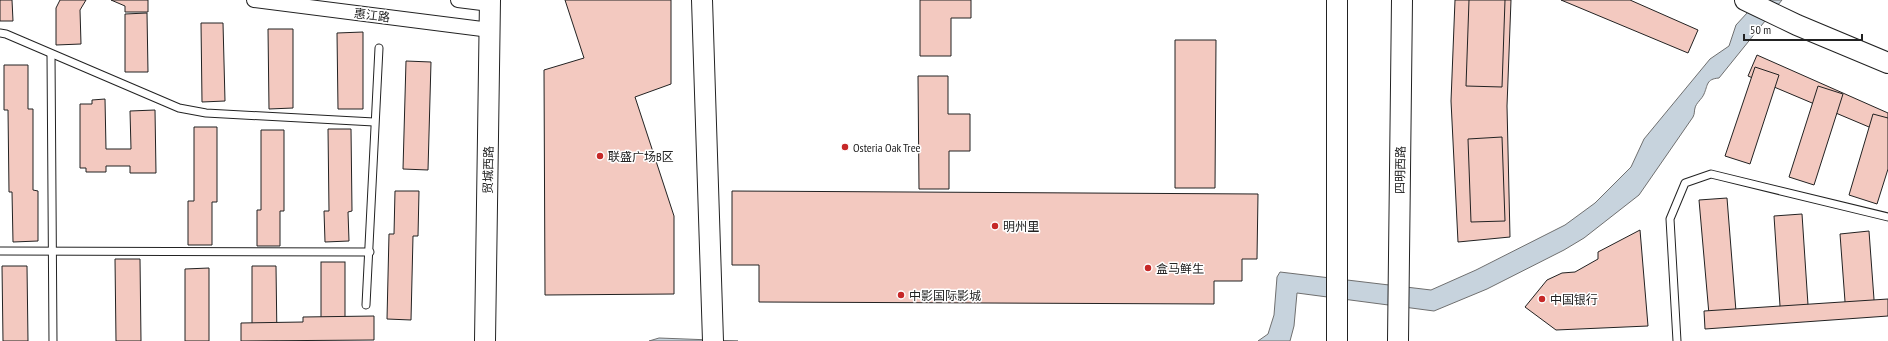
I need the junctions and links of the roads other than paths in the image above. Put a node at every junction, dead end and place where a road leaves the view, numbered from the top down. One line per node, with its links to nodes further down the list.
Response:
1 (254, 0): 8 (street, 惠江路)
2 (458, 0): 7 (street)
3 (702, 0): 21 (main road)
4 (1336, 0): 22 (main road)
5 (1402, 0): 23 (main road, 四明西路)
6 (1746, 0): 12 (main road)
7 (490, 2): 8 (main road, 贸城西路)
8 (490, 30): 20 (main road, 贸城西路)
9 (0, 33): 11 (lane)
10 (379, 48): 13 (lane)
11 (51, 54): 13 (lane); 16 (lane)
12 (1888, 63)
13 (374, 122): 17 (lane)
14 (1888, 217): 24 (lane)
15 (0, 251): 16 (lane)
16 (52, 252): 17 (lane); 19 (lane)
17 (370, 252): 18 (lane)
18 (366, 304)
19 (53, 341)
20 (485, 341)
21 (713, 341)
22 (1337, 341)
23 (1398, 341)
24 (1677, 341)

